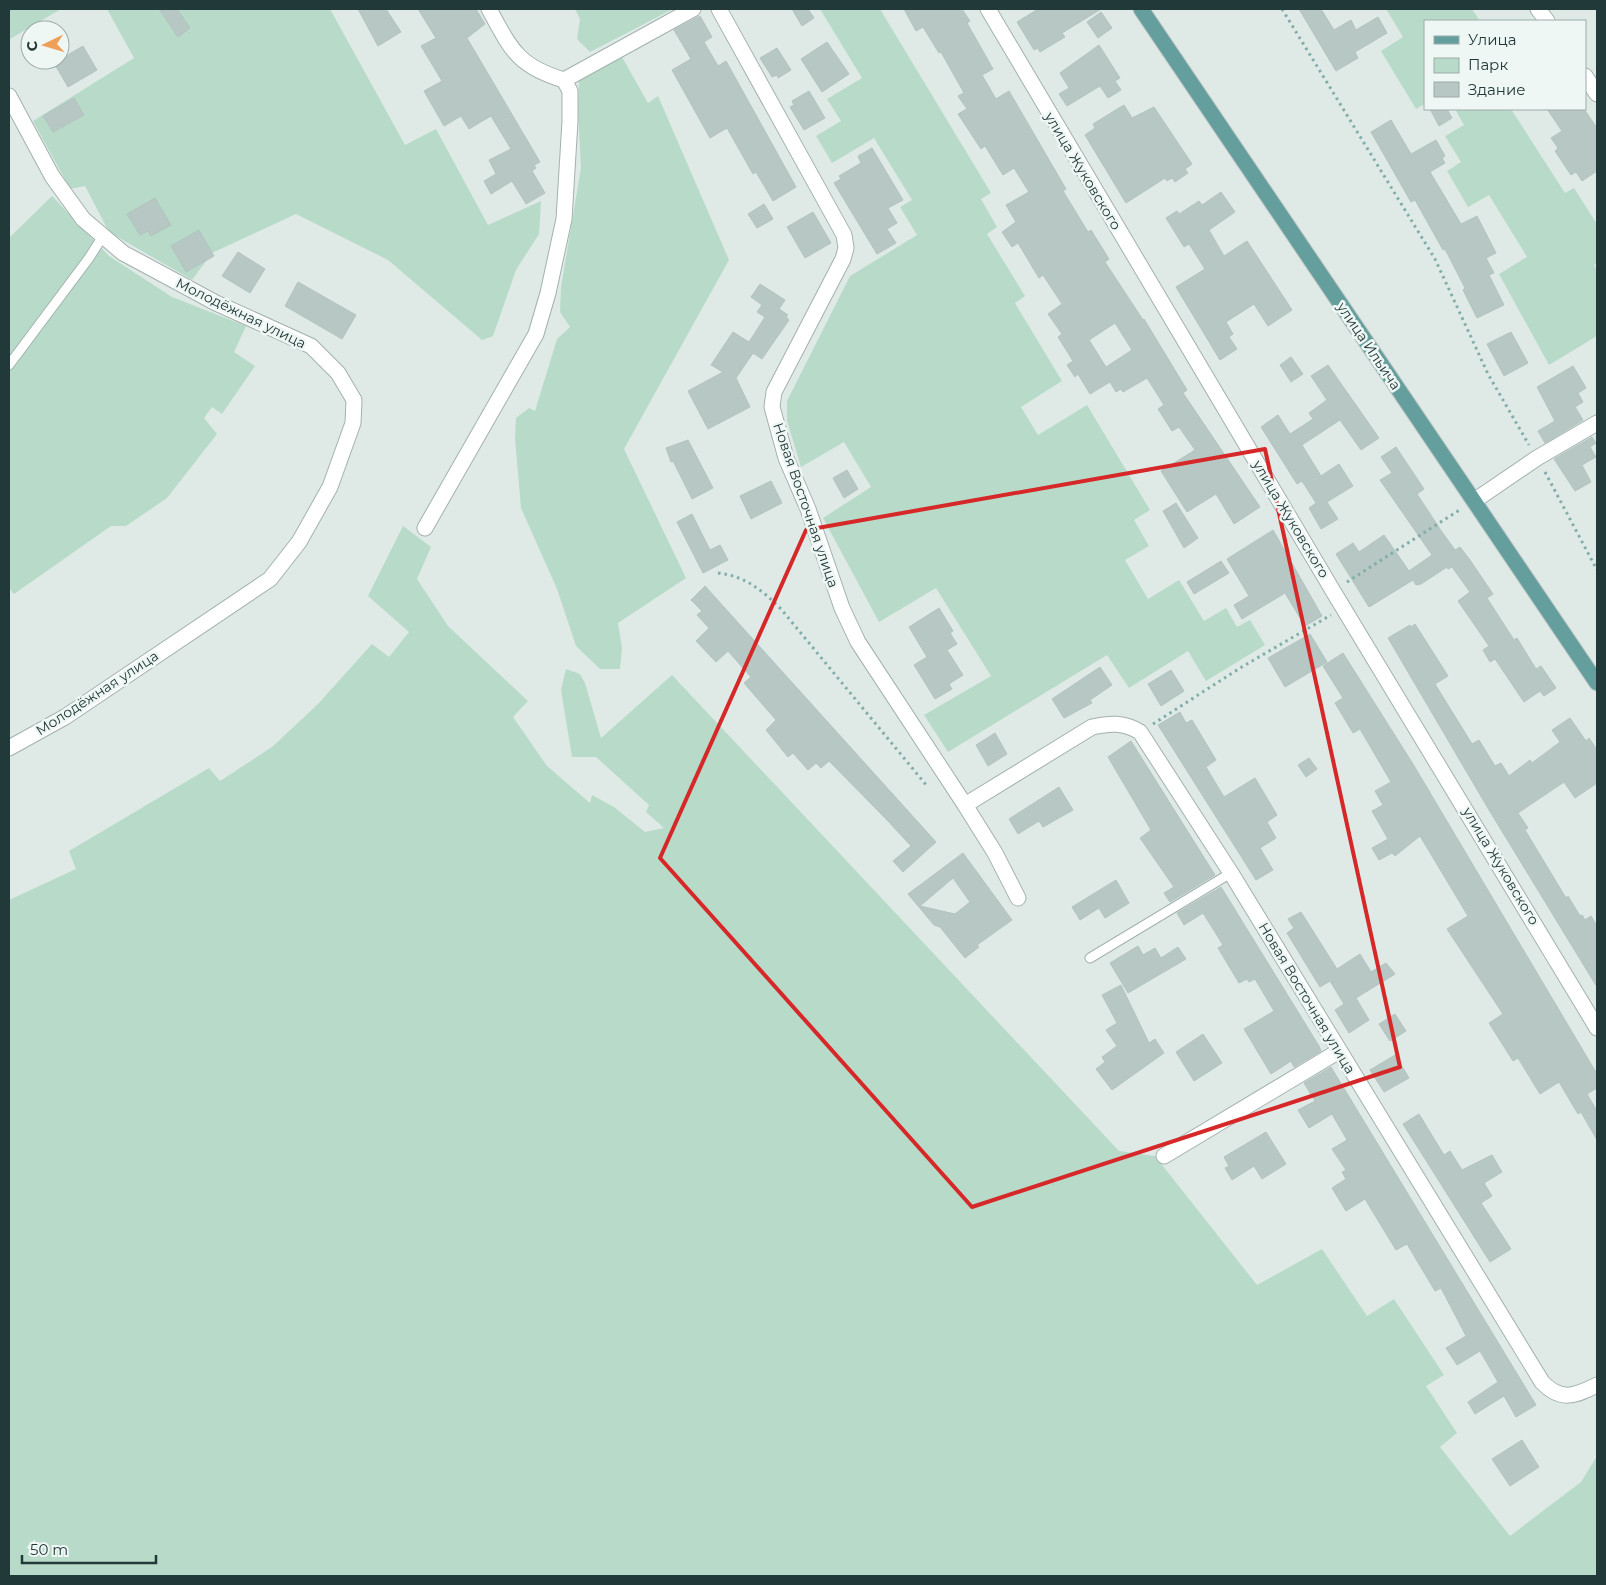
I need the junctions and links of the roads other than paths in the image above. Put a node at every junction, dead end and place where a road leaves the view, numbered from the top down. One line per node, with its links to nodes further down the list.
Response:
1 (489, 9): 9 (street)
2 (693, 9): 9 (street)
3 (719, 9): 19 (street, Новая Восточная улица)
4 (988, 9): 23 (street, улица Жуковского)
5 (1142, 9): 15 (main road, улица Ильича)
6 (1538, 9): 7 (street)
7 (1546, 20)
8 (1586, 78): 10 (street)
9 (564, 80): 16 (street)
10 (1597, 94)
11 (9, 96): 12 (street, Молодёжная улица)
12 (103, 236): 13 (lane); 18 (street, Молодёжная улица)
13 (9, 364)
14 (1597, 423): 15 (street)
15 (1474, 501): 17 (main road, улица Ильича)
16 (426, 528)
17 (1597, 682)
18 (9, 748)
19 (965, 805): 20 (street, Новая Восточная улица); 21 (street, Новая Восточная улица)
20 (1231, 873): 22 (lane); 24 (street, Новая Восточная улица)
21 (1018, 898)
22 (1090, 958)
23 (1597, 1028)
24 (1339, 1051): 25 (street); 26 (street, Новая Восточная улица)
25 (1164, 1156)
26 (1597, 1385)

